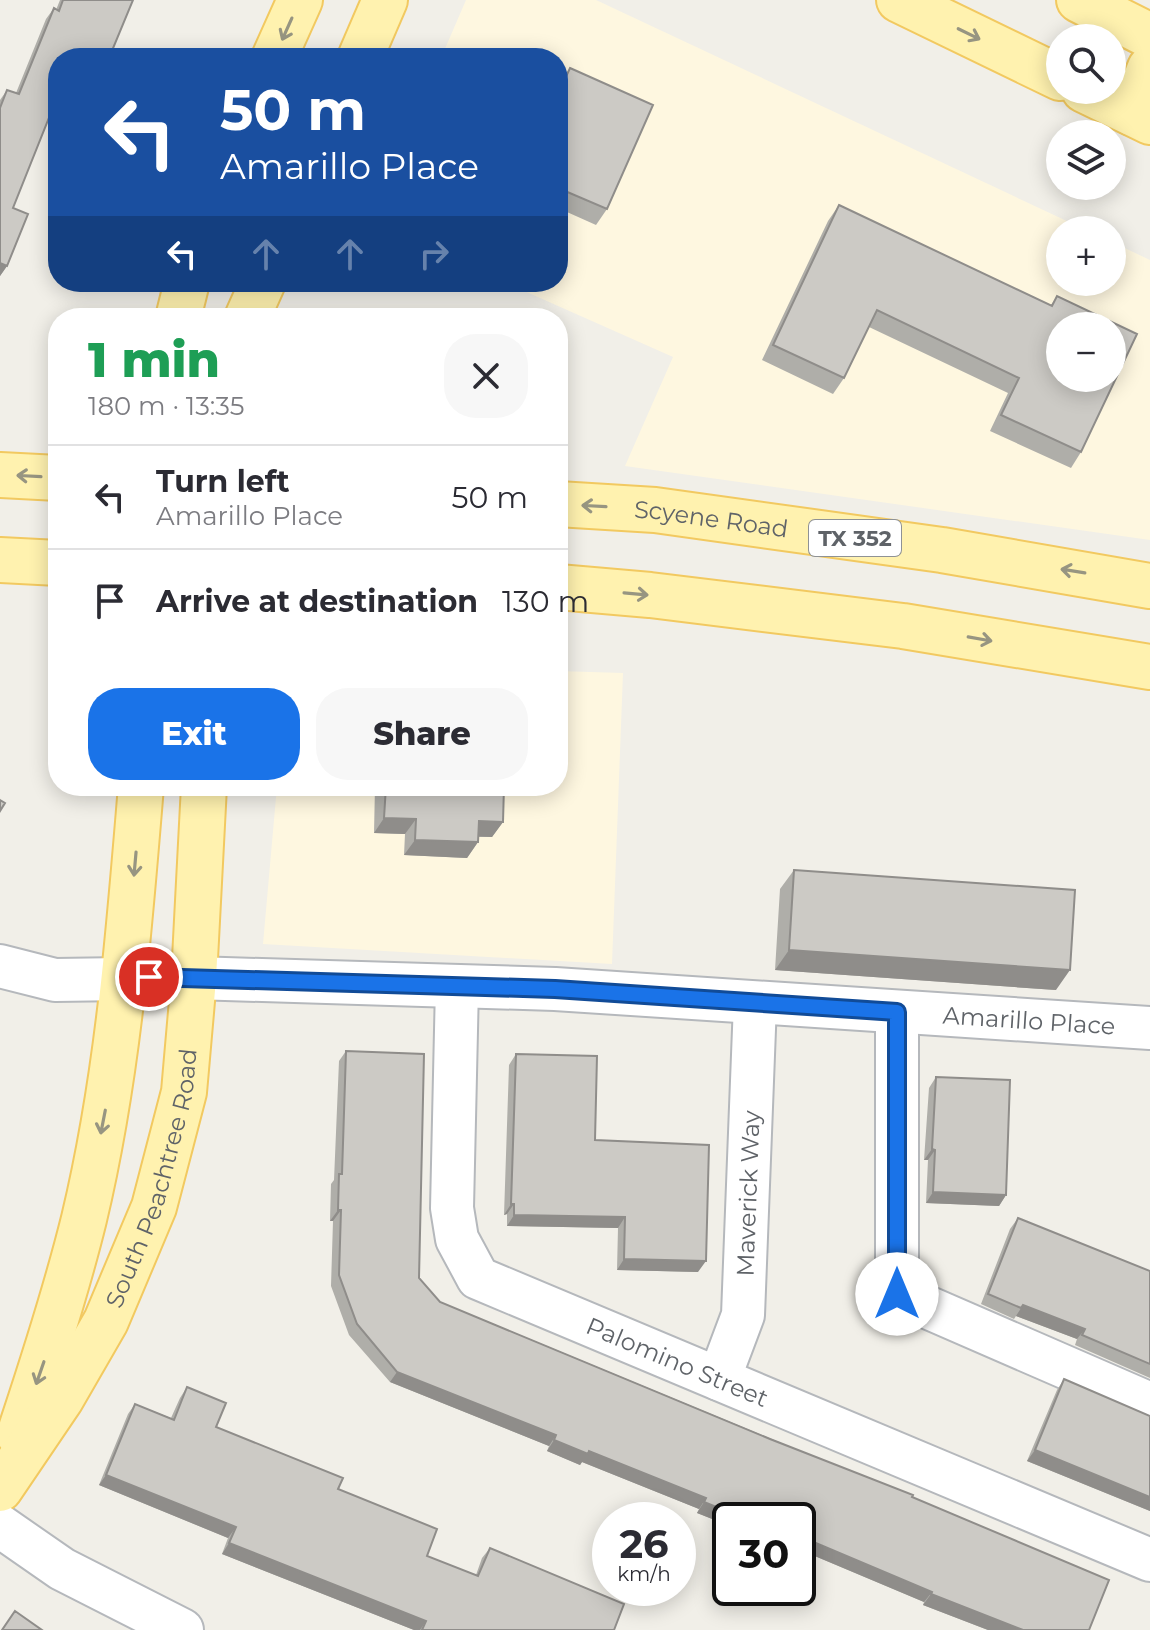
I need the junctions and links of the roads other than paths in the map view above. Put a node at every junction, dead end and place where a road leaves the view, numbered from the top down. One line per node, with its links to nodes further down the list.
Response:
1 (300, 0): 6 (main road, one-way to 6)
2 (385, 0): 7 (main road)
3 (899, 0): 9 (main road, one-way to 9)
4 (1079, 0): 5 (main road)
5 (1150, 36)
6 (278, 48)
7 (364, 48)
8 (1150, 68): 11 (main road)
9 (1046, 71)
10 (1112, 104): 11 (main road)
11 (1141, 118)
12 (0, 475): 13 (main road, one-way to 12)
13 (48, 477)
14 (568, 505): 17 (main road, Scyene Road / TX 352, one-way to 14)
15 (0, 560): 16 (main road)
16 (48, 562)
17 (1150, 586)
18 (568, 588): 19 (main road, one-way to 19)
19 (1150, 667)
20 (140, 796): 23 (main road, one-way to 23)
21 (203, 796): 24 (main road, South Peachtree Road)
22 (0, 966): 23 (street, Amarillo Place)
23 (126, 977): 24 (street, Amarillo Place); 31 (main road, one-way to 31)
24 (194, 978): 25 (street, Amarillo Place); 31 (main road, South Peachtree Road)
25 (457, 986): 26 (street, Amarillo Place); 29 (street, Palomino Street)
26 (755, 1003): 27 (street, Amarillo Place); 29 (street, Maverick Way)
27 (897, 1012): 28 (street, Amarillo Place); 30 (street)
28 (1150, 1028)
29 (719, 1379): 32 (street, Palomino Street)
30 (1150, 1404)
31 (1, 1500): 33 (street)
32 (1150, 1560)
33 (182, 1630)

